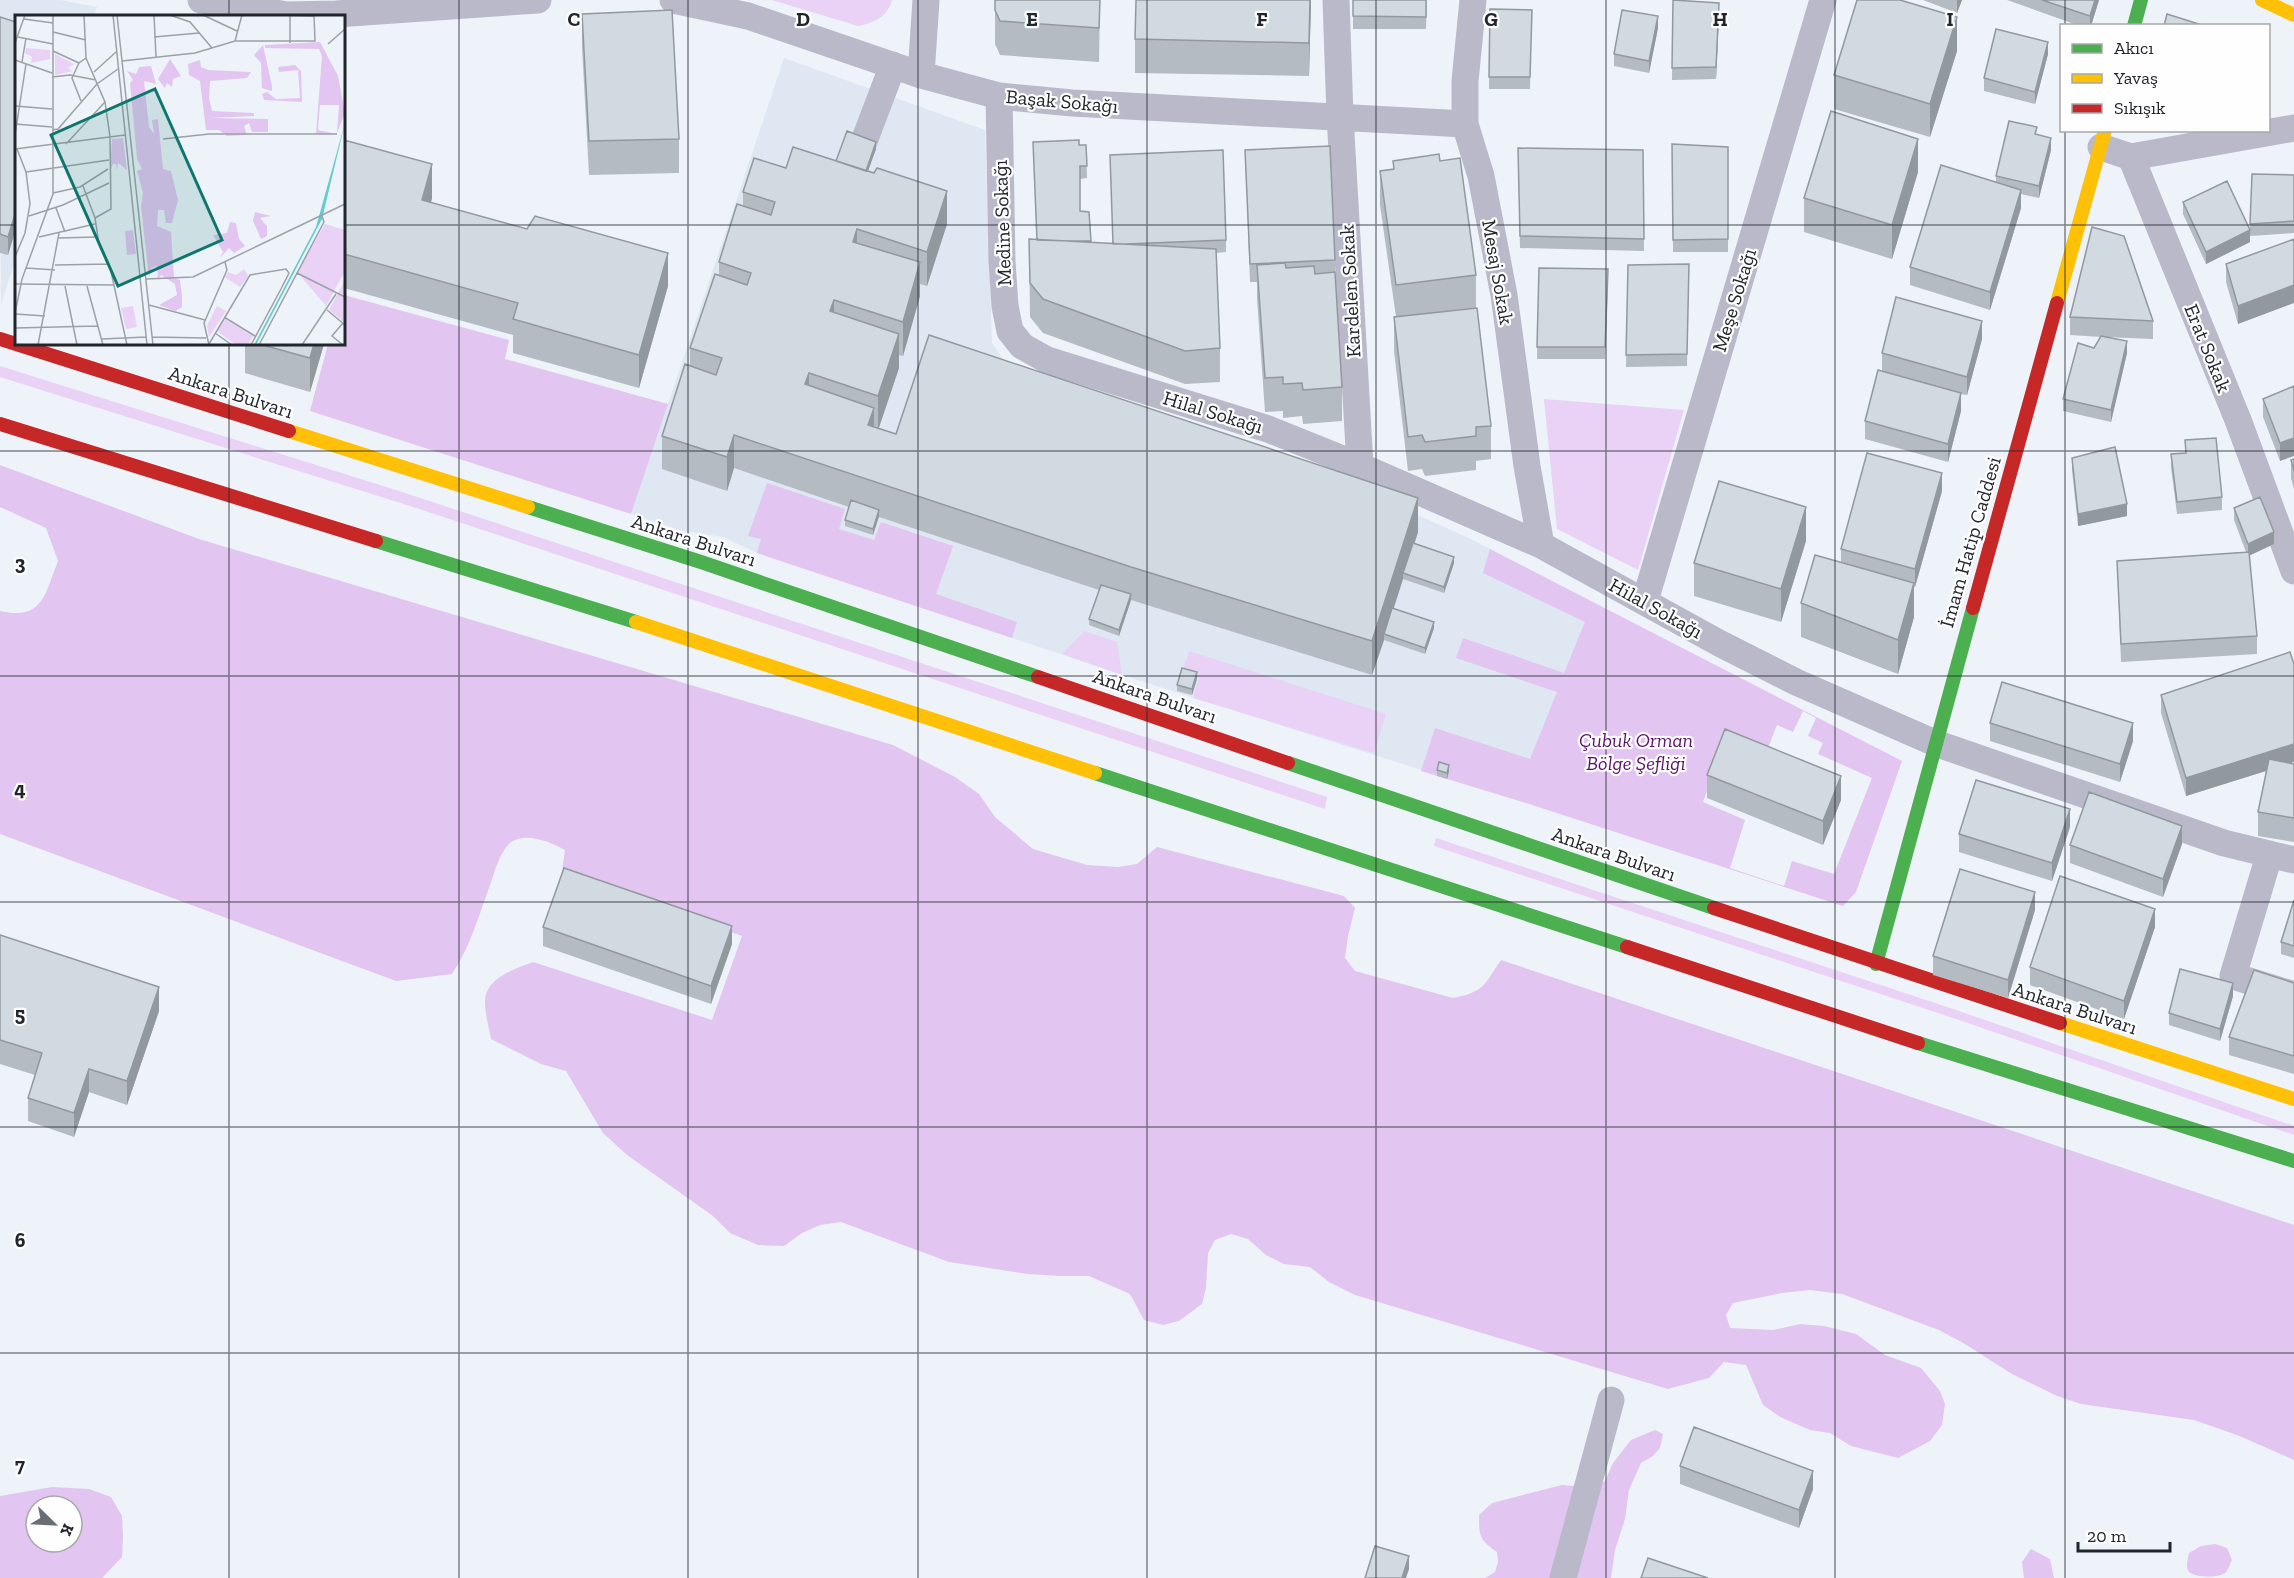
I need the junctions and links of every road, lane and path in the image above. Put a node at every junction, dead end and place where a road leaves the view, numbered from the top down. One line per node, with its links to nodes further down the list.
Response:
1 (201, 0): 10 (street)
2 (538, 0): 10 (street)
3 (673, 0): 11 (street, Başak Sokağı)
4 (926, 0): 15 (street)
5 (1336, 0): 17 (street, Kardelen Sokak)
6 (1473, 0): 18 (street, Mesaj Sokak)
7 (1823, 0): 31 (street, Meşe Sokağı)
8 (2141, 0): 13 (main road)
9 (2262, 0): 12 (main road)
10 (339, 7)
11 (752, 8): 14 (street, Başak Sokağı)
12 (2294, 15)
13 (2135, 24)
14 (893, 65): 15 (street, Başak Sokağı); 21 (street)
15 (921, 75): 16 (street, Başak Sokağı)
16 (999, 96): 17 (street, Başak Sokağı); 26 (street, Medine Sokağı)
17 (1340, 116): 18 (street, Başak Sokağı); 28 (street, Kardelen Sokak)
18 (1465, 124): 29 (street, Mesaj Sokak)
19 (2294, 128): 22 (street)
20 (2103, 139): 22 (street); 32 (main road, İmam Hatip Caddesi)
21 (863, 144)
22 (2131, 157): 30 (street, Erat Sokak)
23 (0, 339): 24 (main road, Ankara Bulvarı)
24 (15, 344)
25 (19, 345): 34 (main road, Ankara Bulvarı)
26 (1022, 346): 28 (street, Hilal Sokağı)
27 (0, 424): 37 (main road)
28 (1360, 466): 29 (street, Hilal Sokağı)
29 (1541, 544): 31 (street, Hilal Sokağı)
30 (2294, 571)
31 (1645, 601): 32 (street, Hilal Sokağı)
32 (1935, 743): 33 (street, Hilal Sokağı); 34 (main road, İmam Hatip Caddesi)
33 (2281, 858): 35 (street)
34 (1876, 964): 36 (main road, Ankara Bulvarı)
35 (2294, 995)
36 (2294, 1099)
37 (2294, 1161)
38 (1611, 1400): 39 (street)
39 (1563, 1578)

